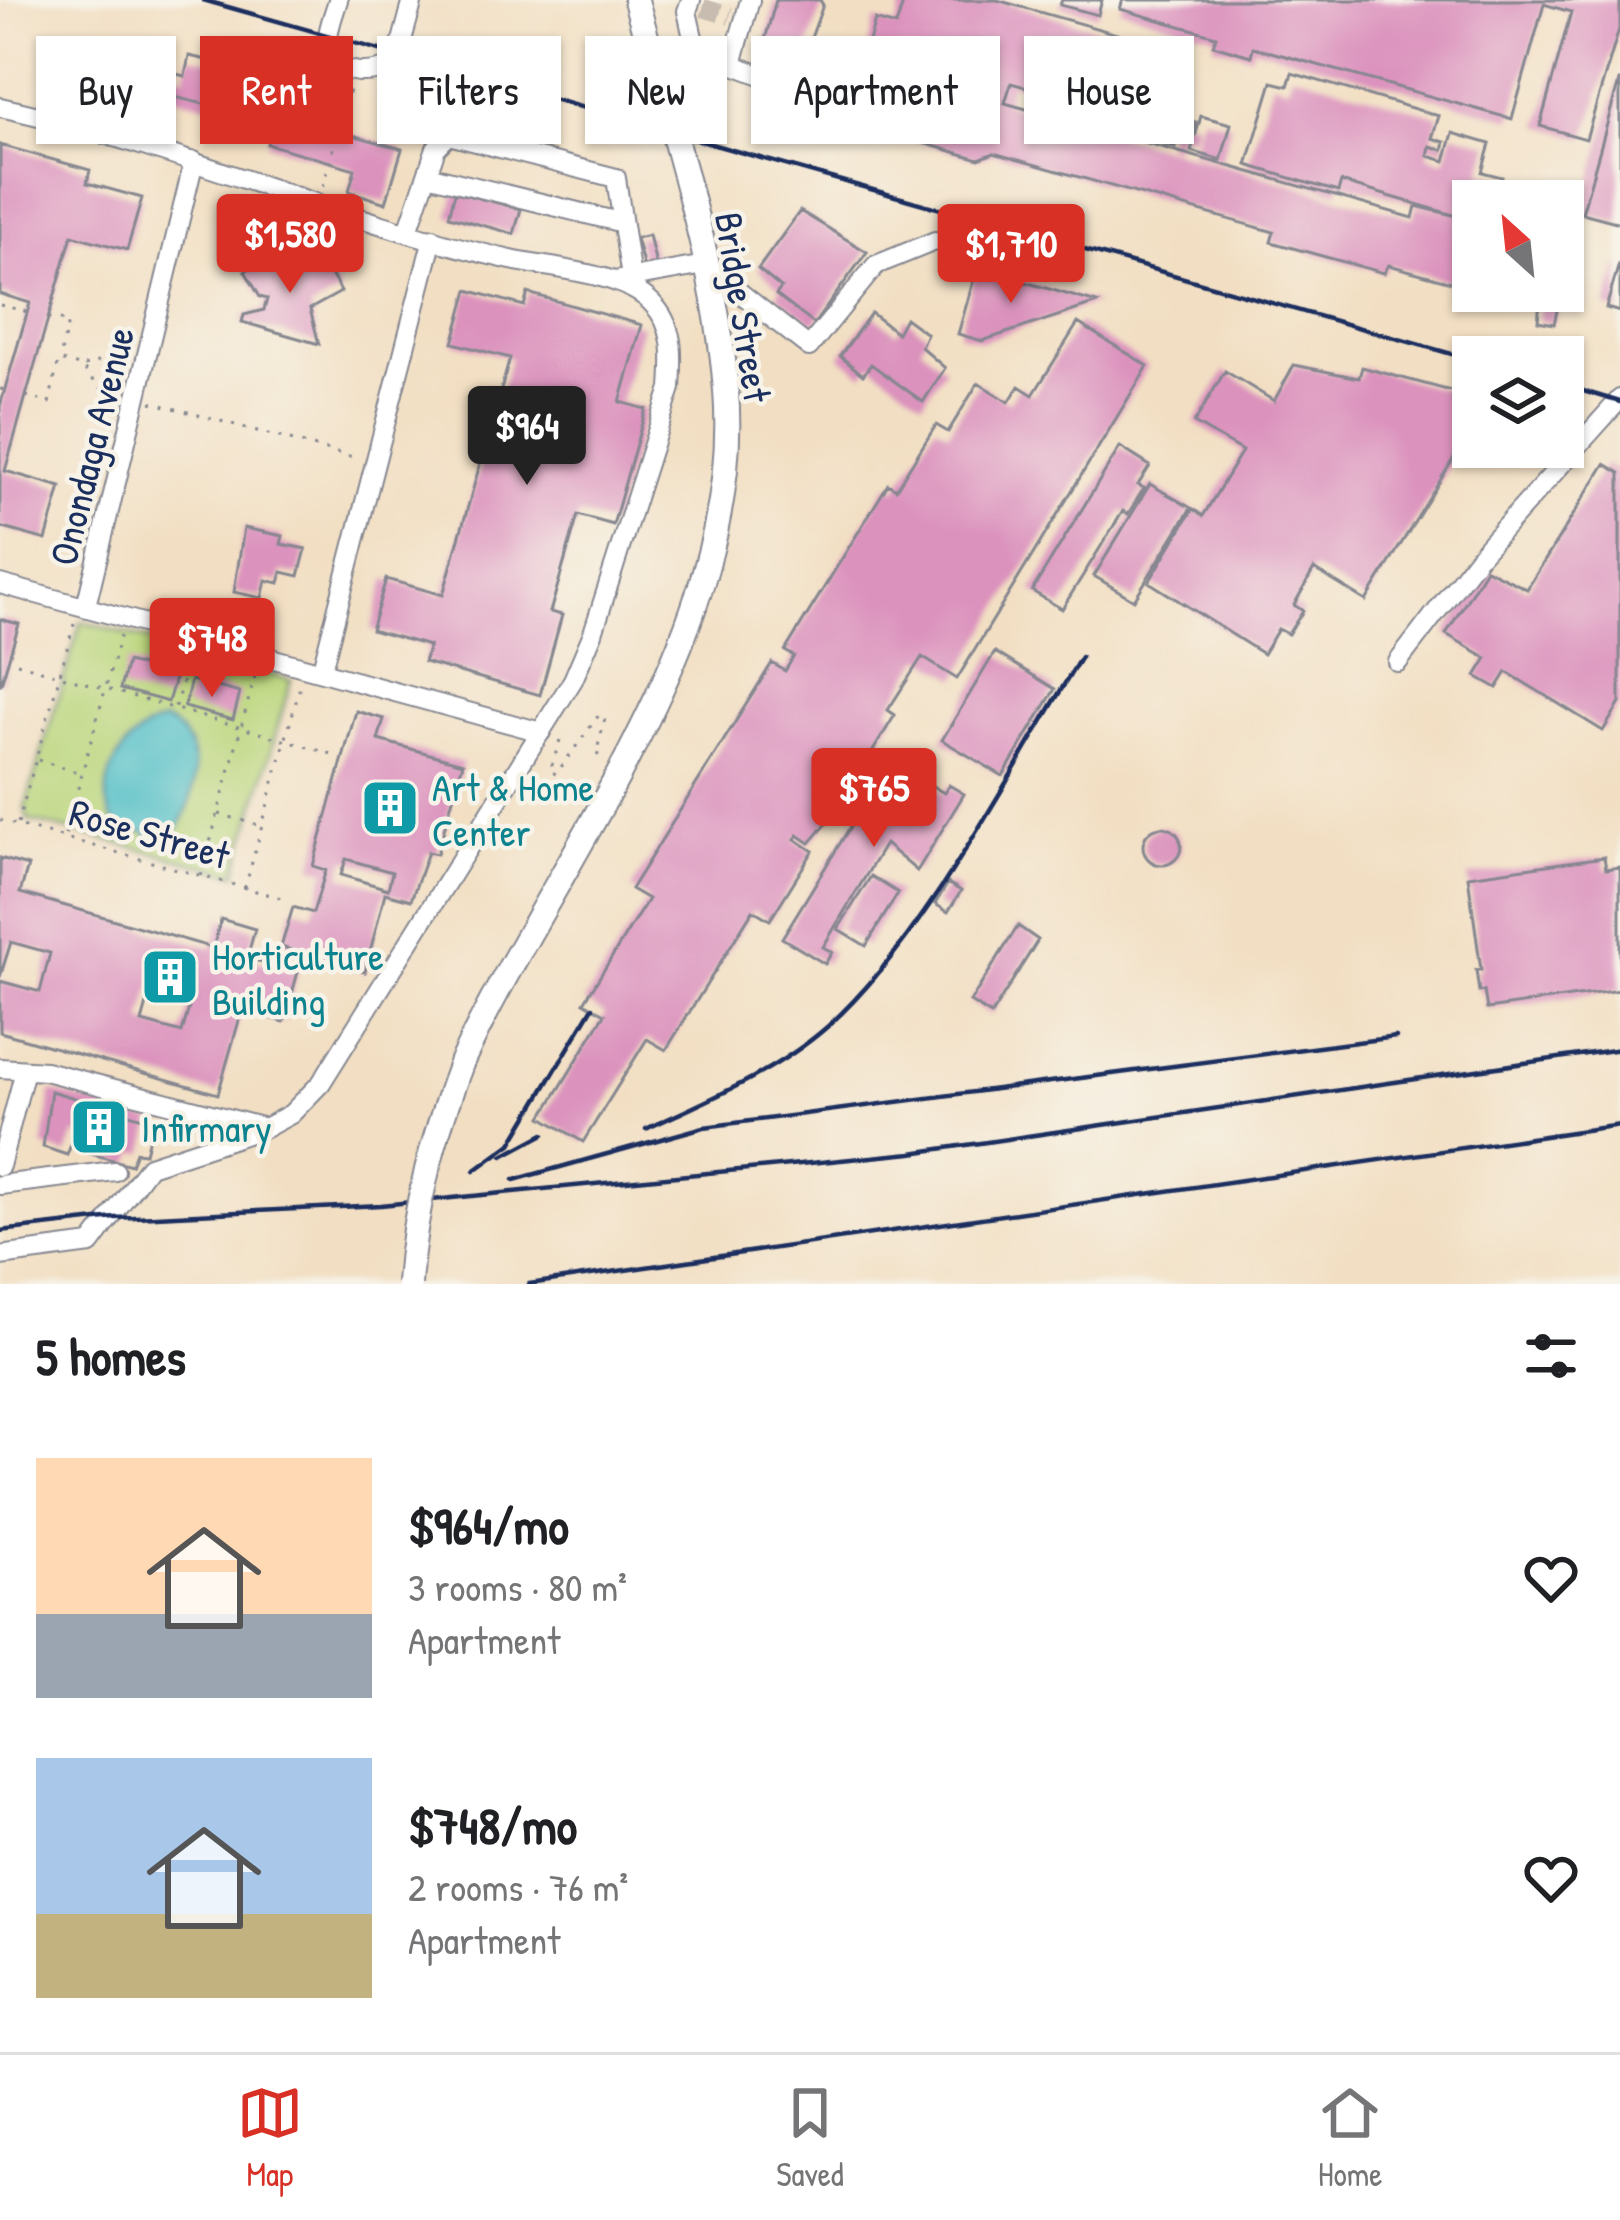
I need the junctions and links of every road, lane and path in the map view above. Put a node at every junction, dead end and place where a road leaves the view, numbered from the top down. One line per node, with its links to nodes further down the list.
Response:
1 (338, 0): 11 (lane)
2 (413, 0): 11 (lane)
3 (636, 0): 6 (main road, Bridge Street)
4 (750, 0): 9 (lane)
5 (695, 4): 7 (lane)
6 (646, 36)
7 (697, 36)
8 (727, 63): 9 (lane)
9 (732, 64): 10 (lane)
10 (751, 71)
11 (355, 73): 16 (path)
12 (0, 107): 14 (lane)
13 (674, 144): 20 (main road, Bridge Street)
14 (194, 161): 16 (lane); 27 (lane, Onondaga Avenue)
15 (427, 175): 17 (lane); 17 (lane); 18 (lane)
16 (318, 202): 18 (lane)
17 (620, 222): 22 (lane)
18 (408, 231): 19 (lane)
19 (433, 238): 23 (lane); 34 (lane)
20 (705, 265): 21 (lane); 22 (lane); 51 (main road, Bridge Street)
21 (1064, 269)
22 (631, 278): 23 (lane)
23 (609, 282): 47 (lane)
24 (0, 305): 25 (path)
25 (28, 312)
26 (48, 317): 28 (path)
27 (151, 345): 29 (path); 31 (lane, Onondaga Avenue)
28 (59, 360): 29 (path); 30 (path)
29 (82, 367): 33 (path)
30 (26, 396)
31 (137, 399): 33 (lane, Onondaga Avenue); 34 (path)
32 (1620, 399): 40 (lane)
33 (131, 424): 36 (lane, Onondaga Avenue)
34 (374, 463): 42 (lane)
35 (0, 584): 36 (lane)
36 (83, 605): 37 (lane); 43 (path)
37 (125, 617): 38 (lane); 44 (path)
38 (196, 635): 39 (lane); 45 (path)
39 (261, 652): 42 (lane); 46 (path)
40 (1398, 662)
41 (17, 663): 43 (path)
42 (314, 667): 47 (lane); 48 (path)
43 (59, 675): 44 (path); 50 (path)
44 (106, 689): 45 (path); 52 (path)
45 (175, 709): 46 (path)
46 (241, 728): 48 (path); 53 (path)
47 (542, 732): 51 (path); 63 (lane)
48 (285, 741): 49 (path); 56 (path)
49 (332, 754)
50 (36, 759): 52 (path); 55 (path)
51 (620, 763): 68 (main road, Bridge Street, bridge)
52 (82, 773): 57 (path)
53 (218, 814): 56 (path); 58 (path)
54 (0, 820): 55 (path, Rose Street)
55 (18, 824): 57 (path, Rose Street)
56 (262, 826): 59 (path)
57 (64, 838): 58 (path, Rose Street)
58 (201, 875): 59 (path, Rose Street)
59 (245, 888): 60 (path, Rose Street)
60 (285, 899)
61 (0, 1068): 62 (lane)
62 (24, 1074): 63 (lane); 64 (lane)
63 (265, 1128): 67 (lane)
64 (0, 1166)
65 (115, 1171): 66 (lane)
66 (0, 1185)
67 (0, 1256)
68 (409, 1284)

